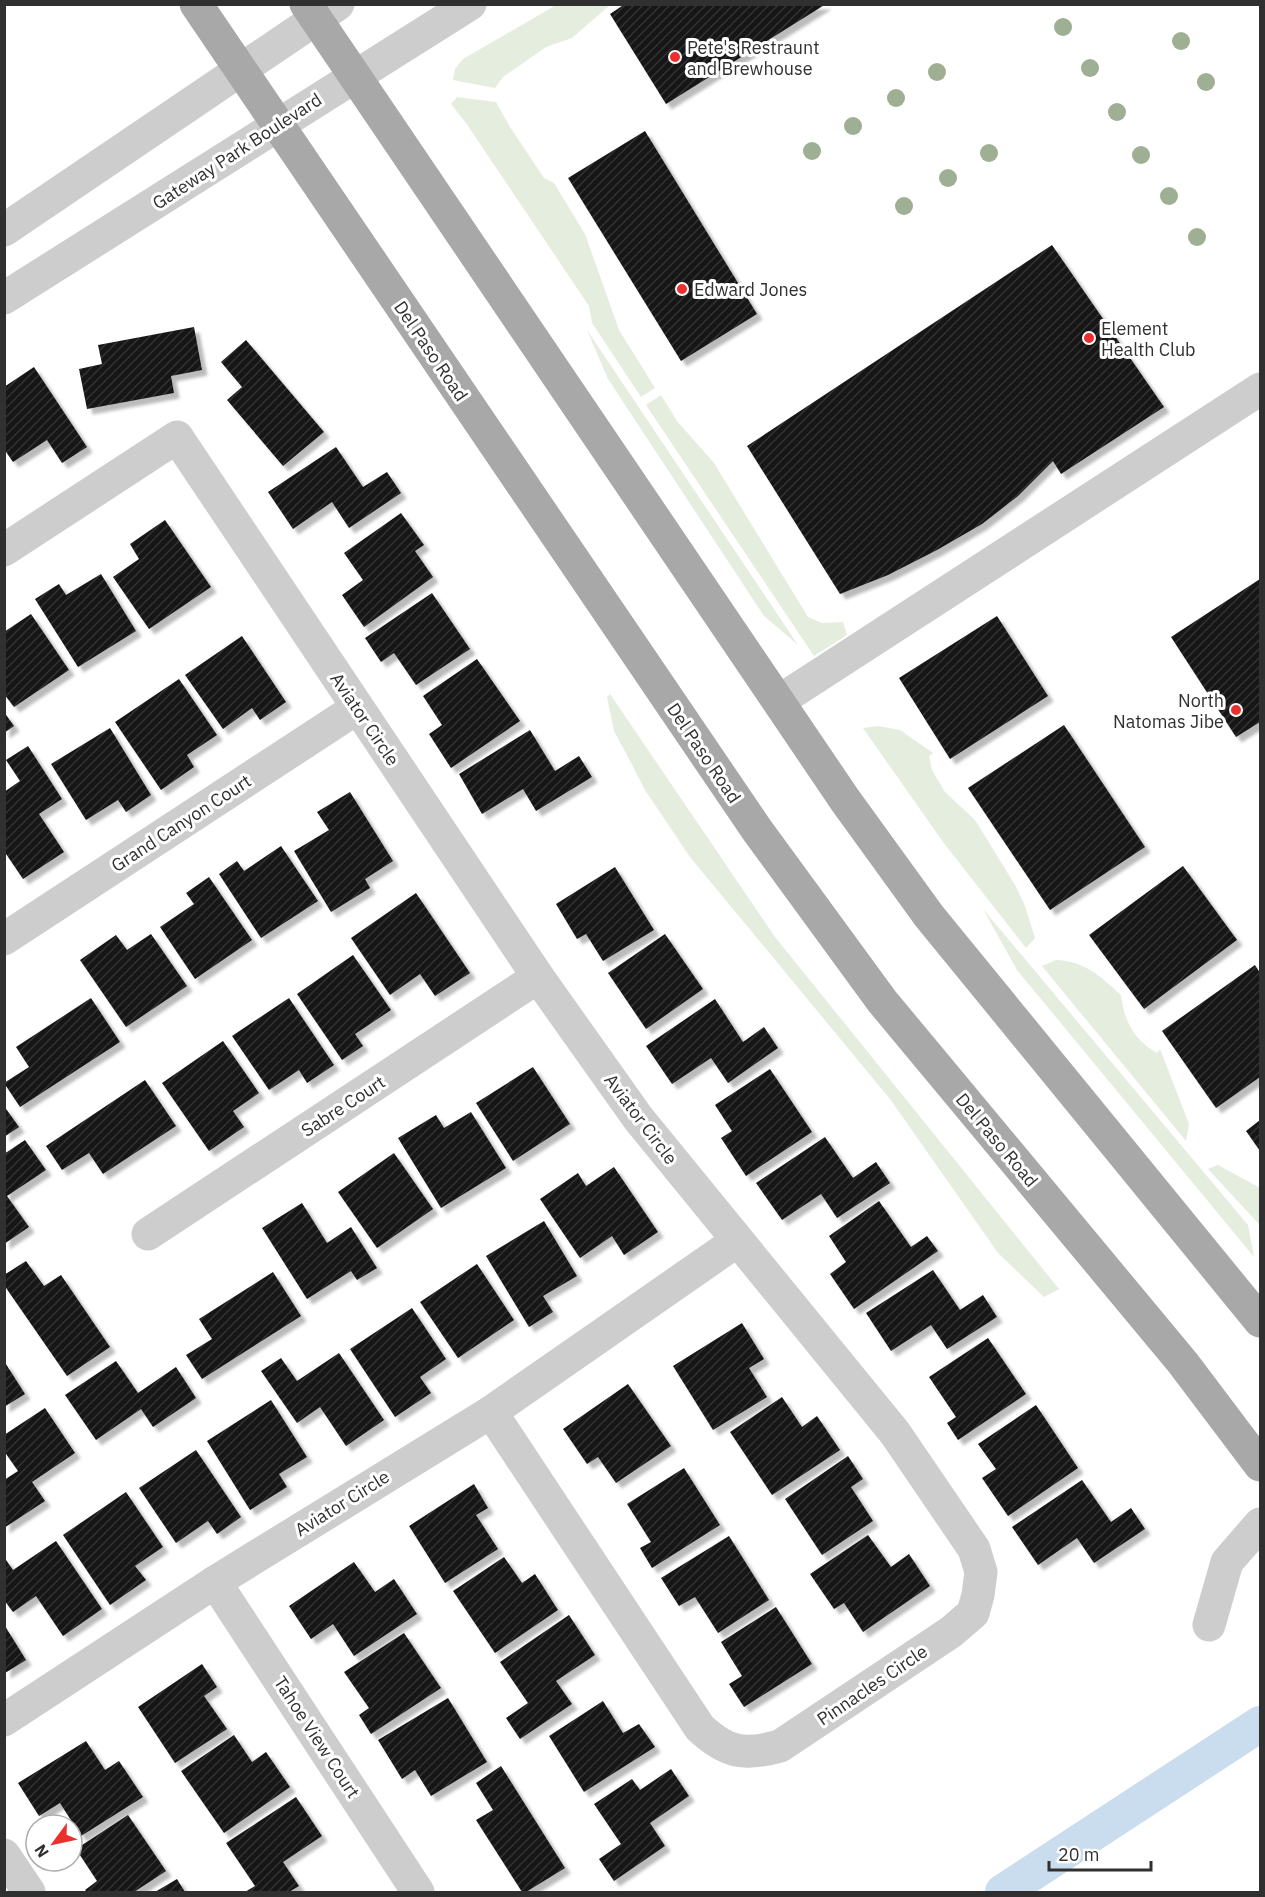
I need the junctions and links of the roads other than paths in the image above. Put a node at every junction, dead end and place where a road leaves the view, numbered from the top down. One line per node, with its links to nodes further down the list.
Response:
1 (196, 4): 4 (main road, Del Paso Road)
2 (470, 4): 5 (street, Gateway Park Boulevard)
3 (320, 10): 4 (street); 5 (main road)
4 (240, 71): 6 (main road, Del Paso Road); 7 (street)
5 (355, 76): 6 (street, Gateway Park Boulevard); 11 (main road)
6 (277, 125): 8 (street, Gateway Park Boulevard); 19 (main road, Del Paso Road)
7 (4, 230)
8 (4, 298)
9 (1260, 389): 11 (street)
10 (4, 550): 12 (street, Aviator Circle)
11 (779, 701): 17 (main road)
12 (357, 708): 13 (street, Grand Canyon Court); 14 (street, Aviator Circle)
13 (4, 939)
14 (538, 977): 15 (street, Sabre Court); 16 (street, Aviator Circle)
15 (148, 1234)
16 (737, 1241): 18 (street, Aviator Circle); 18 (street, Pinnacles Circle)
17 (1260, 1321)
18 (491, 1412): 21 (street, Aviator Circle)
19 (1260, 1465)
20 (1260, 1524): 22 (street)
21 (215, 1582): 23 (street, Aviator Circle); 26 (street, Tahoe View Court)
22 (1209, 1625)
23 (4, 1720)
24 (4, 1856): 25 (street)
25 (29, 1893)
26 (418, 1893)

